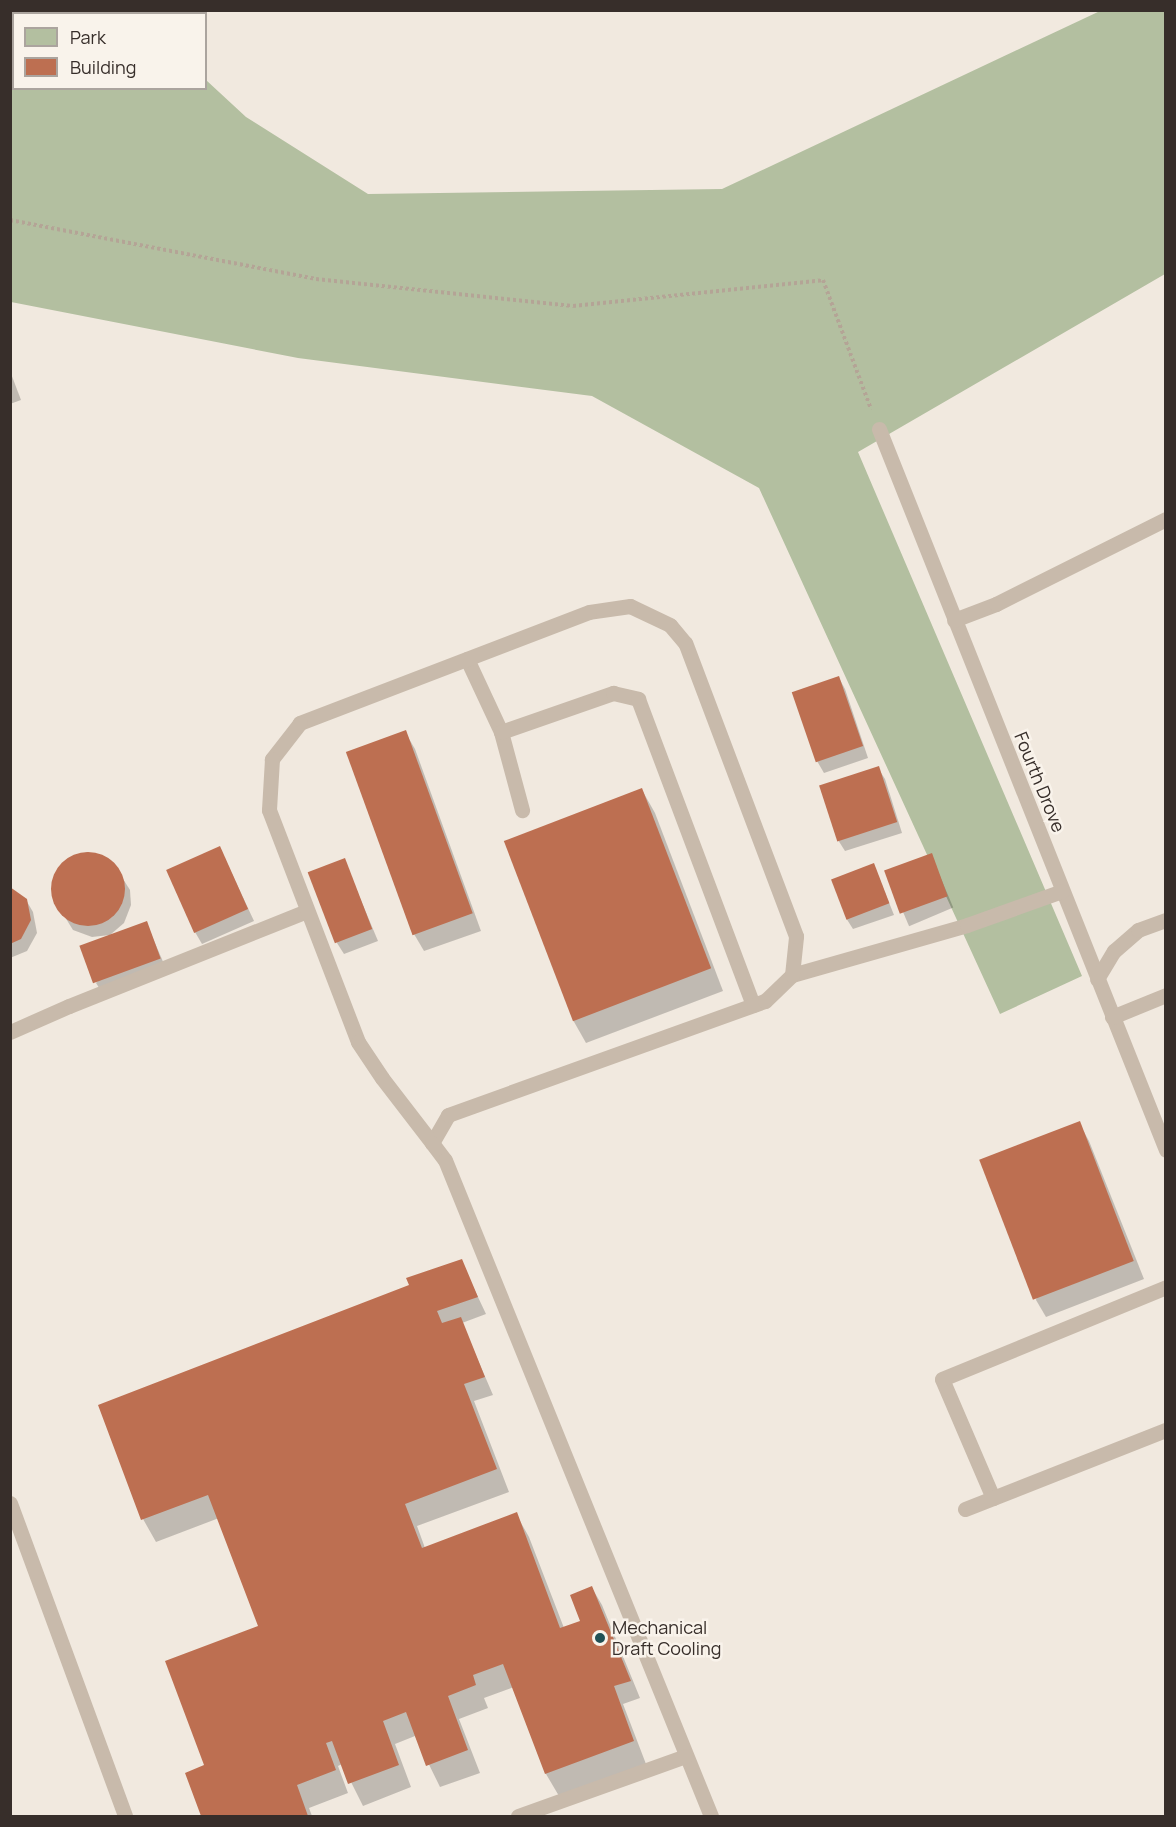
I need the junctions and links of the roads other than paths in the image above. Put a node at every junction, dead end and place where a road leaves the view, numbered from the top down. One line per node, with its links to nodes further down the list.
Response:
1 (879, 429): 3 (lane, Fourth Drove)
2 (1166, 519): 3 (lane)
3 (954, 620): 7 (lane, Fourth Drove)
4 (467, 659): 5 (lane); 8 (lane); 10 (lane)
5 (501, 732): 6 (lane); 13 (lane)
6 (522, 810)
7 (1062, 891): 10 (lane); 11 (lane, Fourth Drove)
8 (308, 911): 15 (lane); 16 (lane)
9 (1166, 920): 11 (lane)
10 (792, 975): 13 (lane)
11 (1097, 979): 14 (lane, Fourth Drove)
12 (1166, 994): 14 (lane)
13 (753, 1005): 16 (lane)
14 (1112, 1017): 17 (lane, Fourth Drove)
15 (10, 1032)
16 (432, 1143): 23 (lane)
17 (1166, 1150)
18 (1166, 1287): 20 (lane)
19 (1166, 1430): 20 (lane)
20 (993, 1498): 22 (lane)
21 (10, 1503): 24 (lane)
22 (965, 1509)
23 (686, 1756): 25 (lane); 26 (lane)
24 (125, 1816)
25 (518, 1816)
26 (711, 1816)

